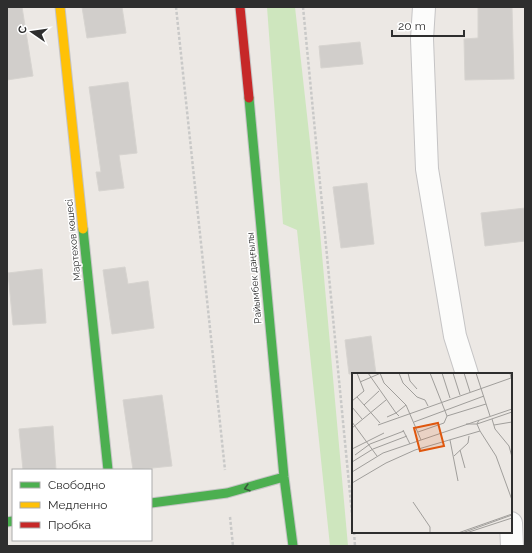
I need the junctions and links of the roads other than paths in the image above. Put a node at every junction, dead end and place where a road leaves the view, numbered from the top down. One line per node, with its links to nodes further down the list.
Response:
1 (60, 7): 5 (street, Мартехов көшесі)
2 (240, 7): 6 (street, Райымбек даңғылы)
3 (424, 7): 4 (street)
4 (467, 373)
5 (108, 469)
6 (284, 477): 7 (street, one-way to 7); 9 (street, Райымбек даңғылы)
7 (152, 503)
8 (511, 533): 10 (street)
9 (293, 546)
10 (512, 546)

